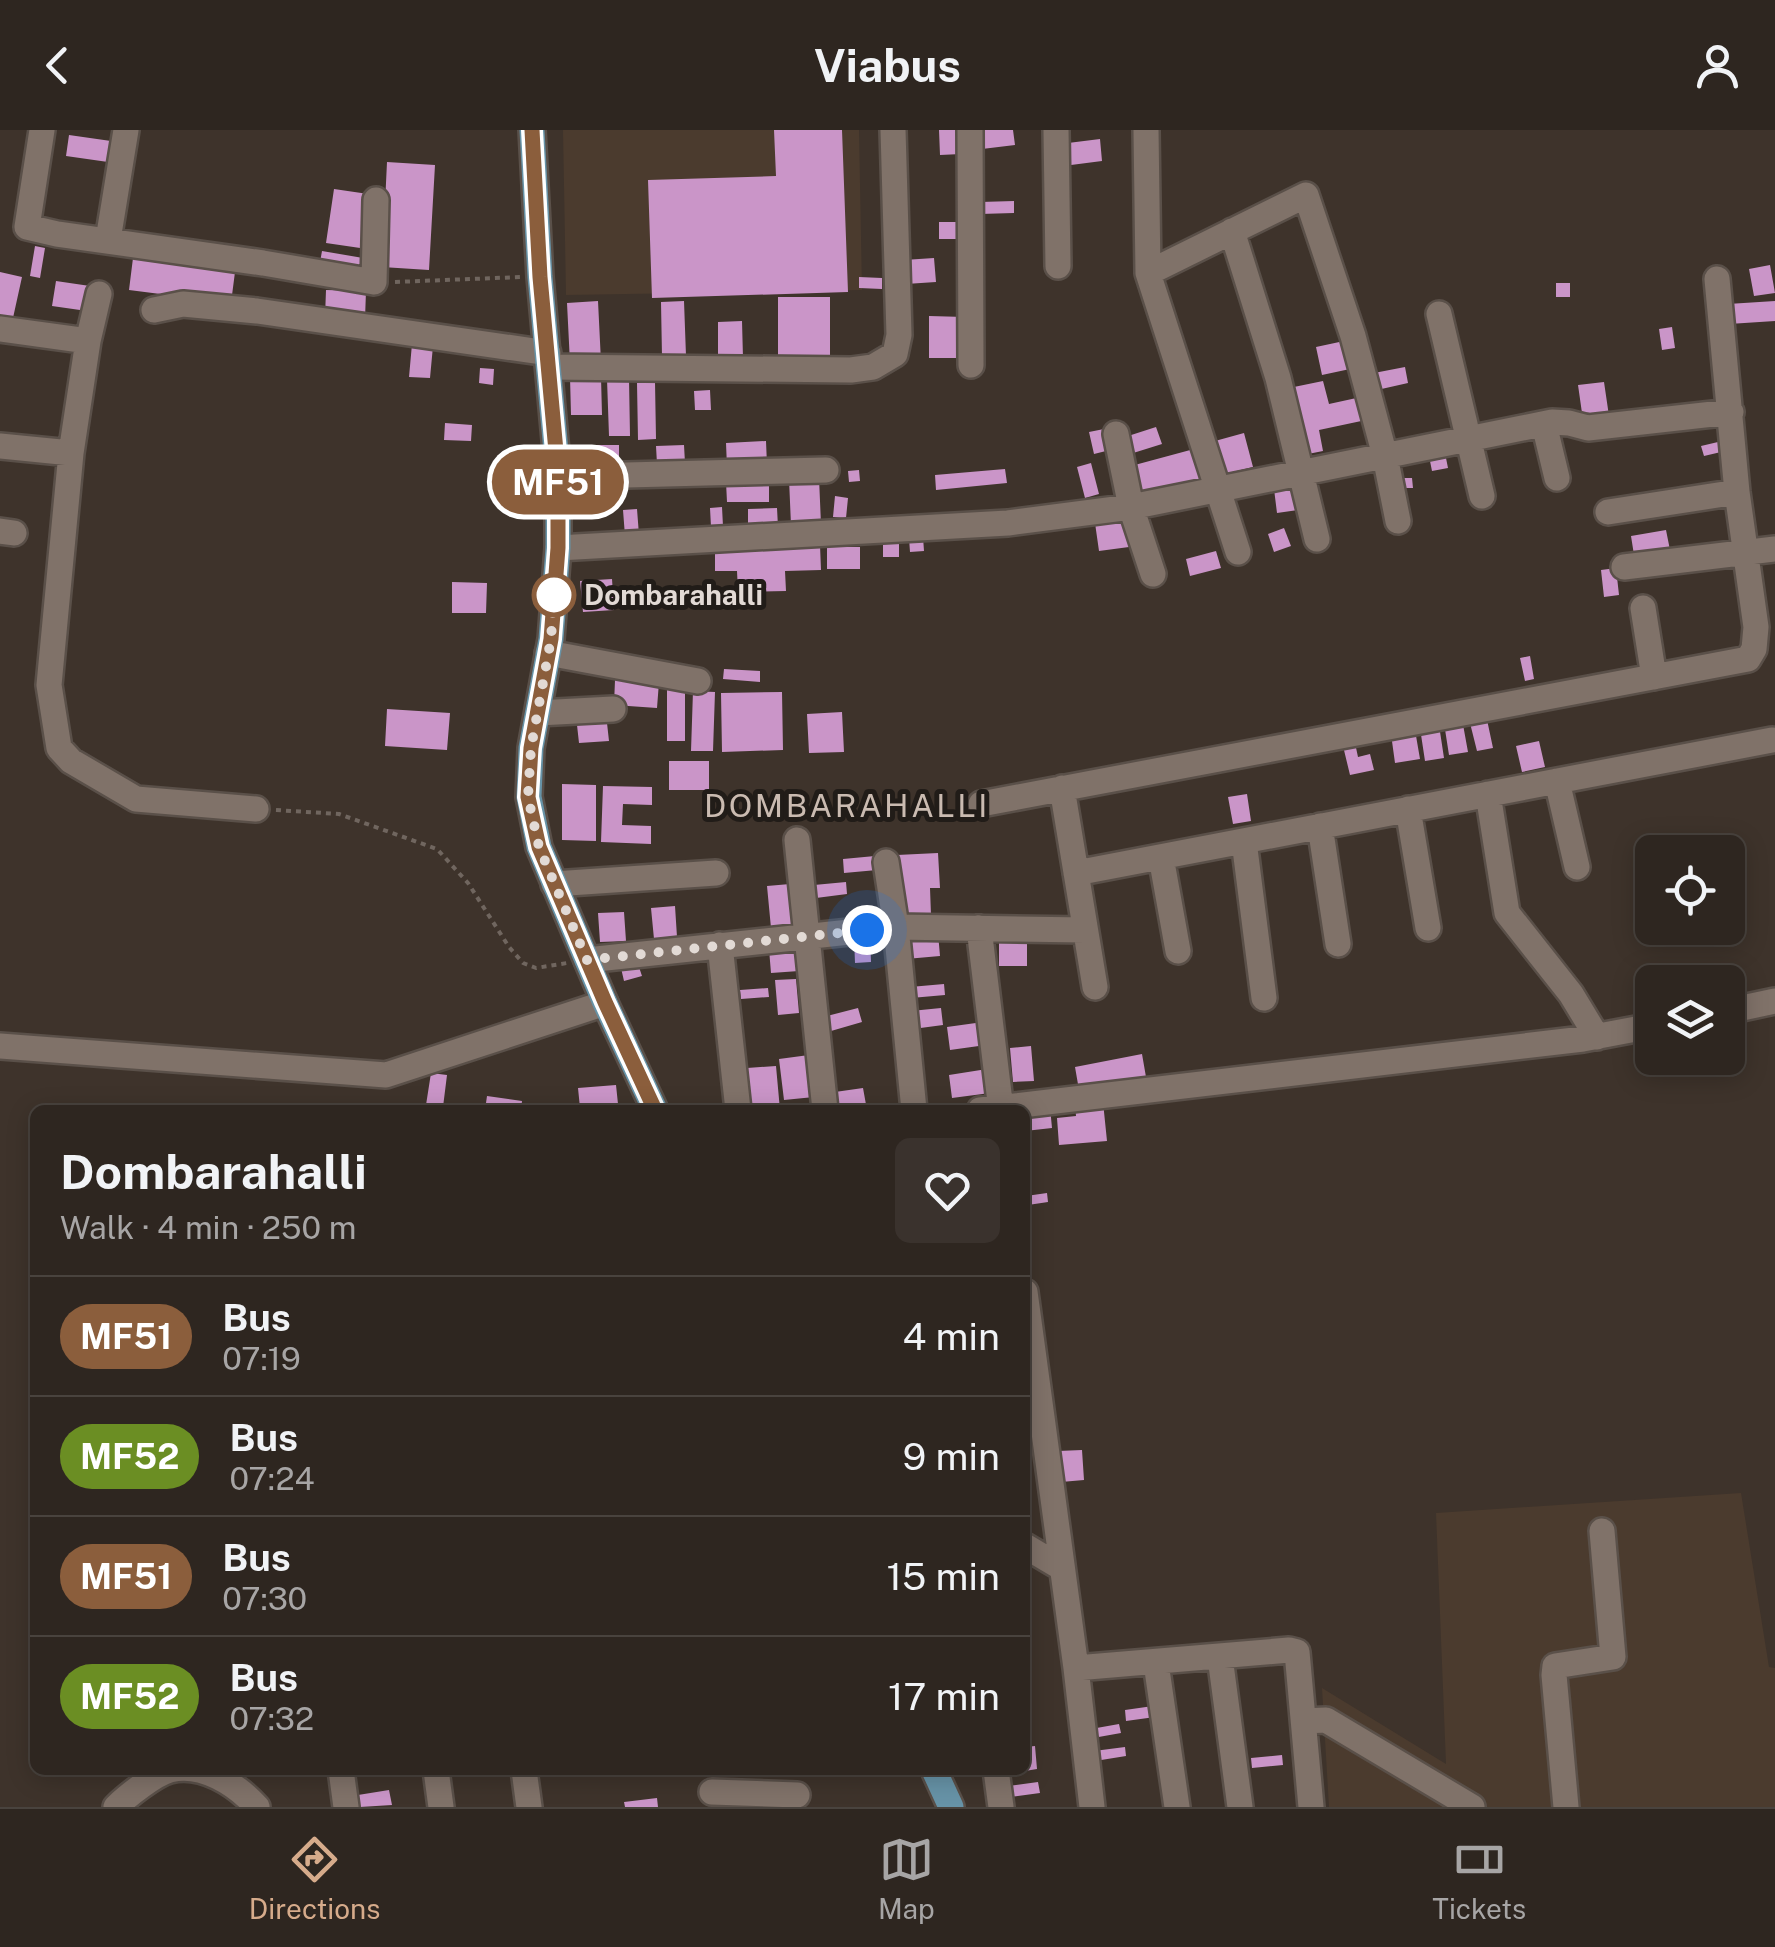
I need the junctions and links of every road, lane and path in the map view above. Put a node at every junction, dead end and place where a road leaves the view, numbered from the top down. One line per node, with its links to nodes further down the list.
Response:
1 (42, 130): 10 (street)
2 (126, 130): 10 (street)
3 (532, 130): 13 (main road)
4 (894, 130): 21 (street)
5 (970, 130): 22 (street)
6 (1056, 130): 11 (street)
7 (1146, 130): 12 (street)
8 (376, 200): 15 (street)
9 (1232, 231): 12 (street); 29 (street); 32 (street)
10 (108, 240): 15 (street)
11 (1058, 266)
12 (1148, 273): 34 (street)
13 (540, 277): 15 (path); 21 (main road)
14 (1717, 279): 23 (street)
15 (374, 282)
16 (98, 294): 20 (street)
17 (154, 310): 21 (street)
18 (1439, 314): 26 (street)
19 (0, 329): 20 (street)
20 (88, 341): 28 (street)
21 (549, 360): 31 (main road)
22 (971, 365)
23 (1731, 412): 24 (street); 35 (street)
24 (1544, 424): 26 (street); 33 (street)
25 (1116, 434): 37 (street)
26 (1469, 439): 29 (street); 36 (street)
27 (0, 446): 28 (street)
28 (71, 453): 58 (street)
29 (1385, 456): 32 (street); 39 (street)
30 (826, 470): 31 (street)
31 (558, 473): 41 (main road)
32 (1302, 473): 34 (street); 40 (street)
33 (1557, 478)
34 (1217, 490): 37 (street); 44 (street)
35 (1737, 492): 38 (street); 43 (street)
36 (1482, 496)
37 (1131, 507): 41 (street); 46 (street)
38 (1608, 512)
39 (1398, 521)
40 (1317, 538)
41 (558, 548): 48 (main road)
42 (1775, 549): 43 (street)
43 (1746, 551): 45 (street); 49 (street)
44 (1238, 552)
45 (1624, 567)
46 (1153, 574)
47 (1643, 608): 49 (street)
48 (548, 653): 50 (street); 52 (main road)
49 (1654, 676): 55 (street)
50 (698, 681)
51 (613, 709): 52 (street)
52 (538, 713): 68 (main road)
53 (1772, 740): 54 (street)
54 (1557, 781): 56 (street); 65 (street)
55 (1062, 788): 57 (street); 67 (street)
56 (1488, 794): 59 (street); 84 (street)
57 (981, 804)
58 (256, 809): 77 (path)
59 (1408, 810): 60 (street); 71 (street)
60 (1320, 826): 62 (street); 74 (street)
61 (797, 840): 73 (street)
62 (1244, 841): 63 (street); 79 (street)
63 (1161, 857): 67 (street); 76 (street)
64 (886, 862): 69 (street)
65 (1577, 867)
66 (716, 873): 68 (street)
67 (1076, 874): 72 (street)
68 (554, 884): 77 (main road)
69 (896, 927): 70 (street); 73 (street); 89 (street)
70 (979, 928): 72 (street); 90 (street)
71 (1428, 928)
72 (1085, 930): 78 (street)
73 (808, 936): 75 (street); 88 (street)
74 (1338, 944)
75 (720, 946): 77 (street); 87 (street)
76 (1178, 951)
77 (587, 960): 80 (main road)
78 (1095, 988)
79 (1264, 998)
80 (605, 1002): 85 (street); 86 (main road)
81 (1775, 1002): 82 (street)
82 (1745, 1008)
83 (1635, 1029): 84 (street)
84 (1597, 1036): 91 (street)
85 (0, 1046)
86 (653, 1105)
87 (737, 1105)
88 (824, 1105)
89 (914, 1105)
90 (994, 1105)
91 (1027, 1105)
92 (1030, 1329): 95 (street)
93 (1602, 1531): 121 (street)
94 (1030, 1549): 95 (street)
95 (1062, 1568): 98 (street)
96 (1220, 1657): 97 (street); 99 (street); 118 (street)
97 (1156, 1663): 98 (street); 117 (street)
98 (1076, 1668): 116 (street)
99 (1304, 1721): 119 (street); 120 (street)
100 (162, 1775): 109 (street)
101 (342, 1775): 111 (street)
102 (437, 1775): 112 (street)
103 (525, 1775): 113 (street)
104 (936, 1775): 114 (main road)
105 (997, 1775): 115 (street)
106 (237, 1778): 110 (street)
107 (710, 1790): 108 (street)
108 (797, 1791)
109 (116, 1807)
110 (256, 1807)
111 (346, 1807)
112 (441, 1807)
113 (529, 1807)
114 (951, 1807)
115 (1001, 1807)
116 (1092, 1807)
117 (1176, 1807)
118 (1240, 1807)
119 (1311, 1807)
120 (1472, 1807)
121 (1566, 1807)

